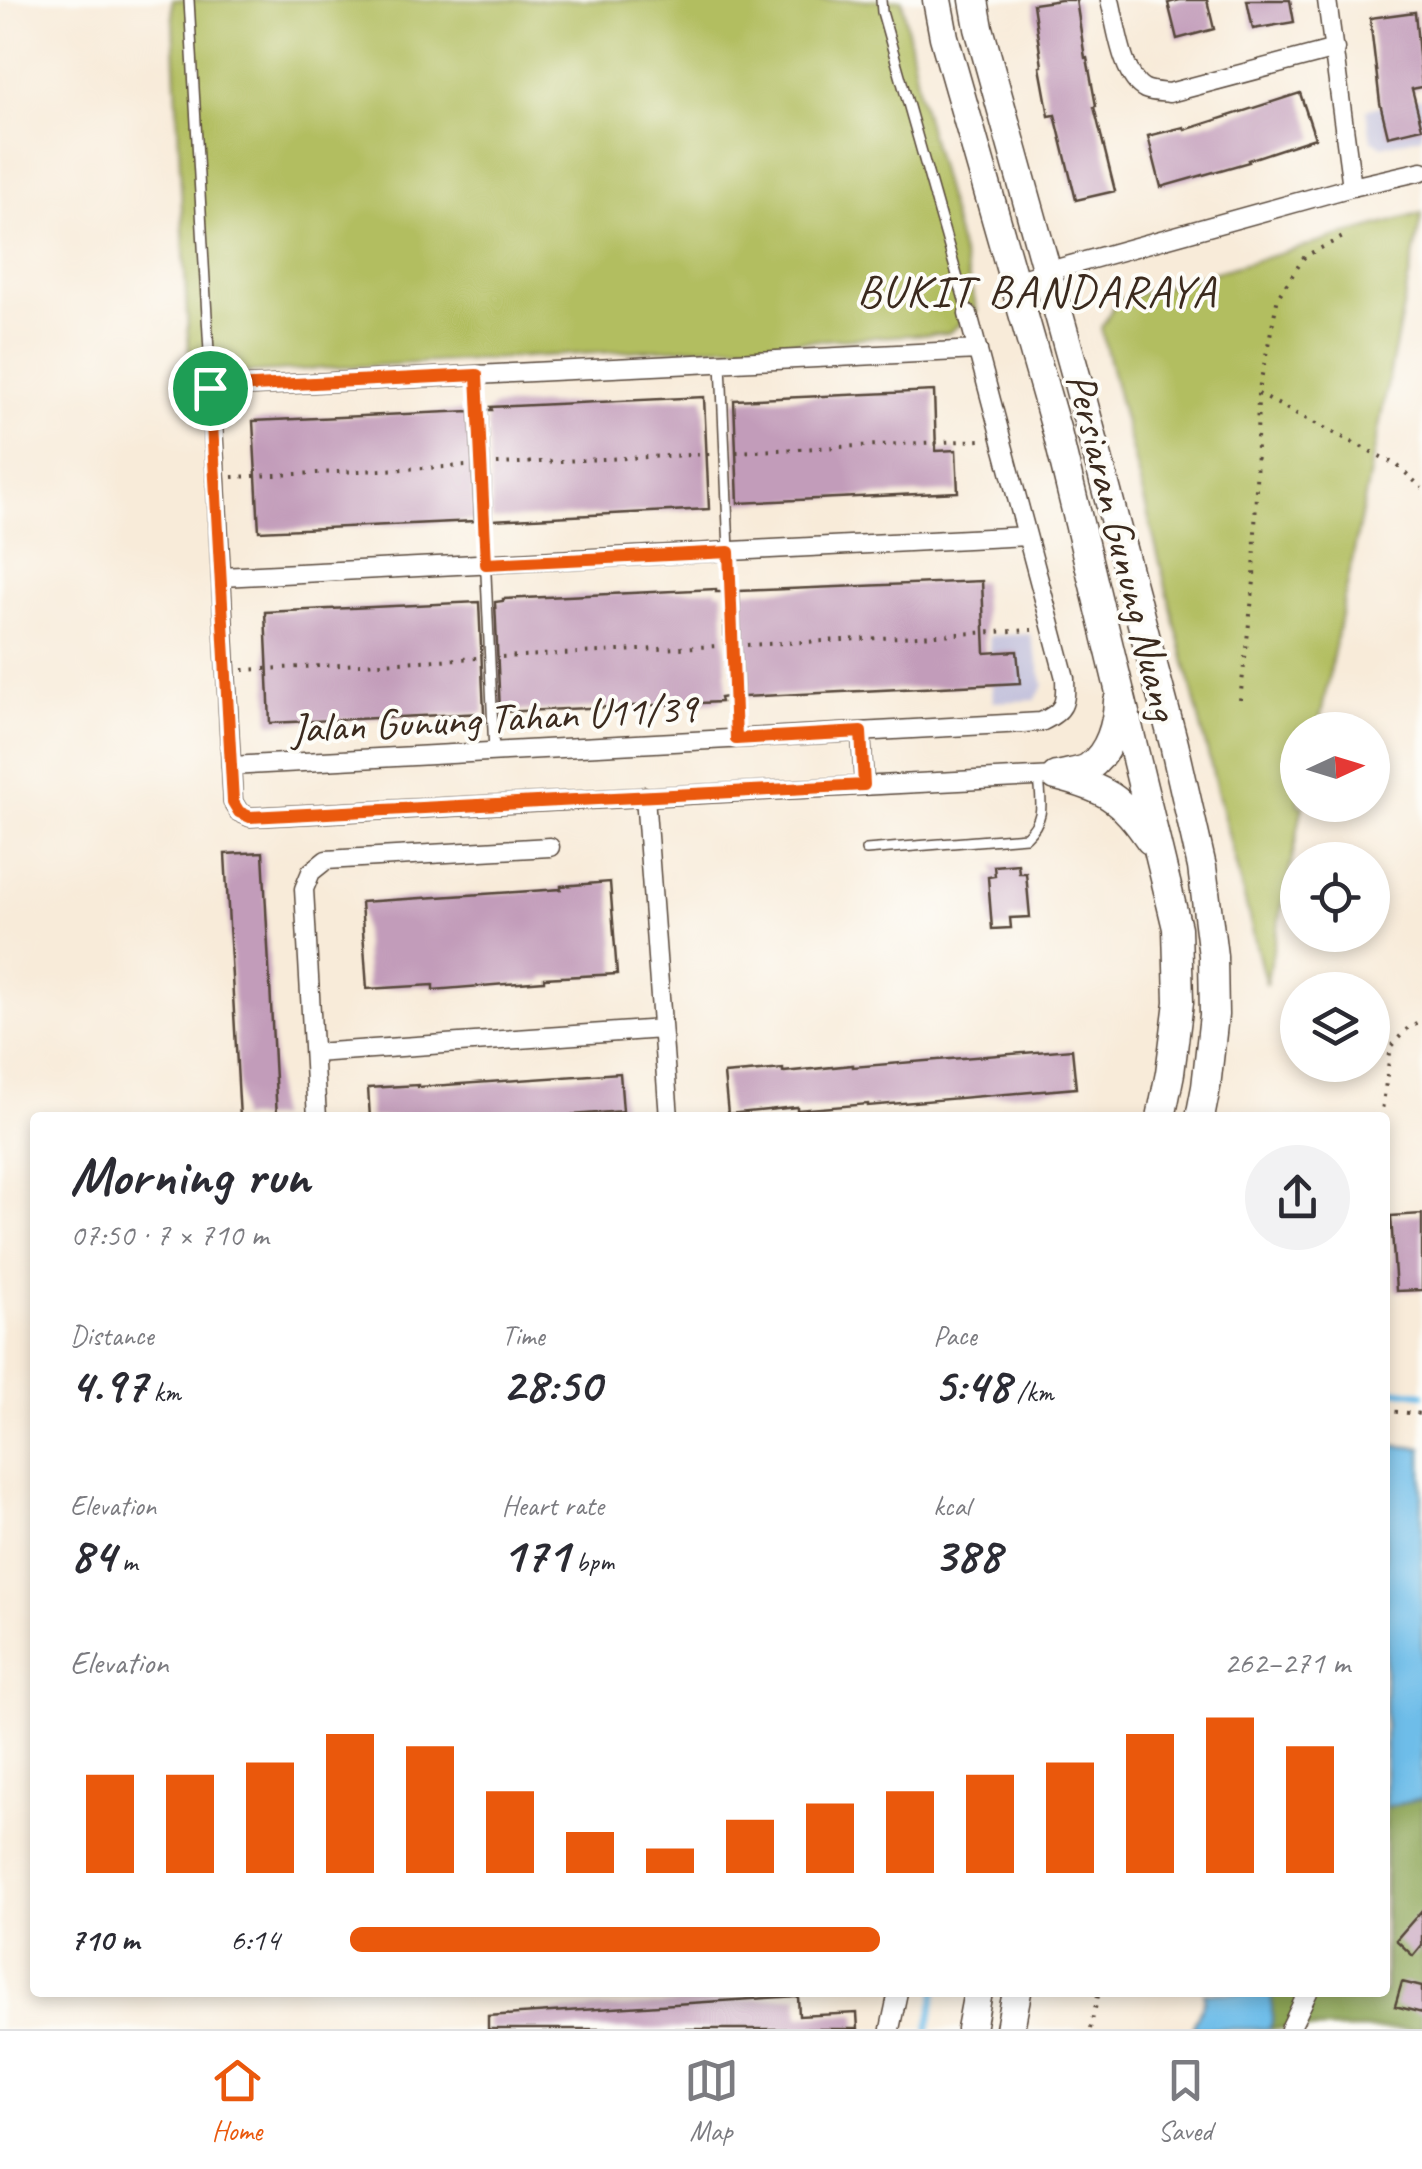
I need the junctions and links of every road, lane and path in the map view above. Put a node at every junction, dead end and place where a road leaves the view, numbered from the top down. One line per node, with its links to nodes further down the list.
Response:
1 (190, 0): 17 (lane)
2 (880, 0): 13 (lane)
3 (937, 0): 12 (street, Persiaran Gunung Nuang)
4 (974, 0): 11 (street, Persiaran Gunung Nuang)
5 (1110, 0): 7 (street)
6 (1328, 0): 7 (street)
7 (1335, 50): 9 (street)
8 (1422, 171): 9 (street)
9 (1352, 188): 11 (street)
10 (1347, 235): 18 (path)
11 (1047, 272): 12 (street); 50 (street, Persiaran Gunung Nuang)
12 (1013, 282): 32 (street, Persiaran Gunung Nuang)
13 (968, 314): 14 (street)
14 (978, 350): 15 (street); 19 (street)
15 (721, 363): 16 (street); 20 (lane)
16 (477, 375): 17 (street); 21 (lane)
17 (210, 379): 22 (street)
18 (1258, 394): 23 (path); 33 (path)
19 (1001, 439): 20 (path); 24 (street)
20 (725, 453): 21 (path); 25 (lane)
21 (481, 465): 22 (path); 26 (lane)
22 (216, 478): 27 (street)
23 (1422, 488)
24 (1027, 536): 25 (street); 28 (street)
25 (729, 552): 26 (street); 29 (lane)
26 (486, 564): 27 (street); 30 (lane)
27 (221, 577): 31 (street)
28 (1052, 629): 29 (path); 34 (street, Jalan Gunung Tahan U11/39)
29 (733, 646): 30 (path); 35 (lane)
30 (490, 658): 31 (path); 36 (lane)
31 (226, 671): 37 (street)
32 (1119, 692): 38 (street); 43 (street, Persiaran Gunung Nuang)
33 (1240, 700)
34 (861, 732): 35 (street, Jalan Gunung Tahan U11/39); 39 (street)
35 (736, 739): 36 (street, Jalan Gunung Tahan U11/39)
36 (494, 752): 37 (street, Jalan Gunung Tahan U11/39)
37 (232, 766): 40 (street)
38 (1048, 777): 39 (street); 42 (lane); 43 (street)
39 (864, 785): 40 (street)
40 (645, 796): 45 (street)
41 (550, 847): 46 (street)
42 (866, 850)
43 (1159, 853): 49 (street, Persiaran Gunung Nuang)
44 (1422, 1020): 51 (path)
45 (662, 1029): 46 (street); 48 (street)
46 (314, 1053): 47 (street)
47 (317, 1112)
48 (669, 1112)
49 (1162, 1112)
50 (1201, 1112)
51 (1382, 1112)
52 (1390, 1412): 53 (path)
53 (1422, 1414)
54 (897, 1997): 59 (street)
55 (977, 1997): 60 (street)
56 (1016, 1997): 61 (street)
57 (1097, 1997): 62 (path)
58 (1306, 1997): 63 (street)
59 (890, 2029)
60 (970, 2029)
61 (1010, 2029)
62 (1090, 2029)
63 (1290, 2029)

